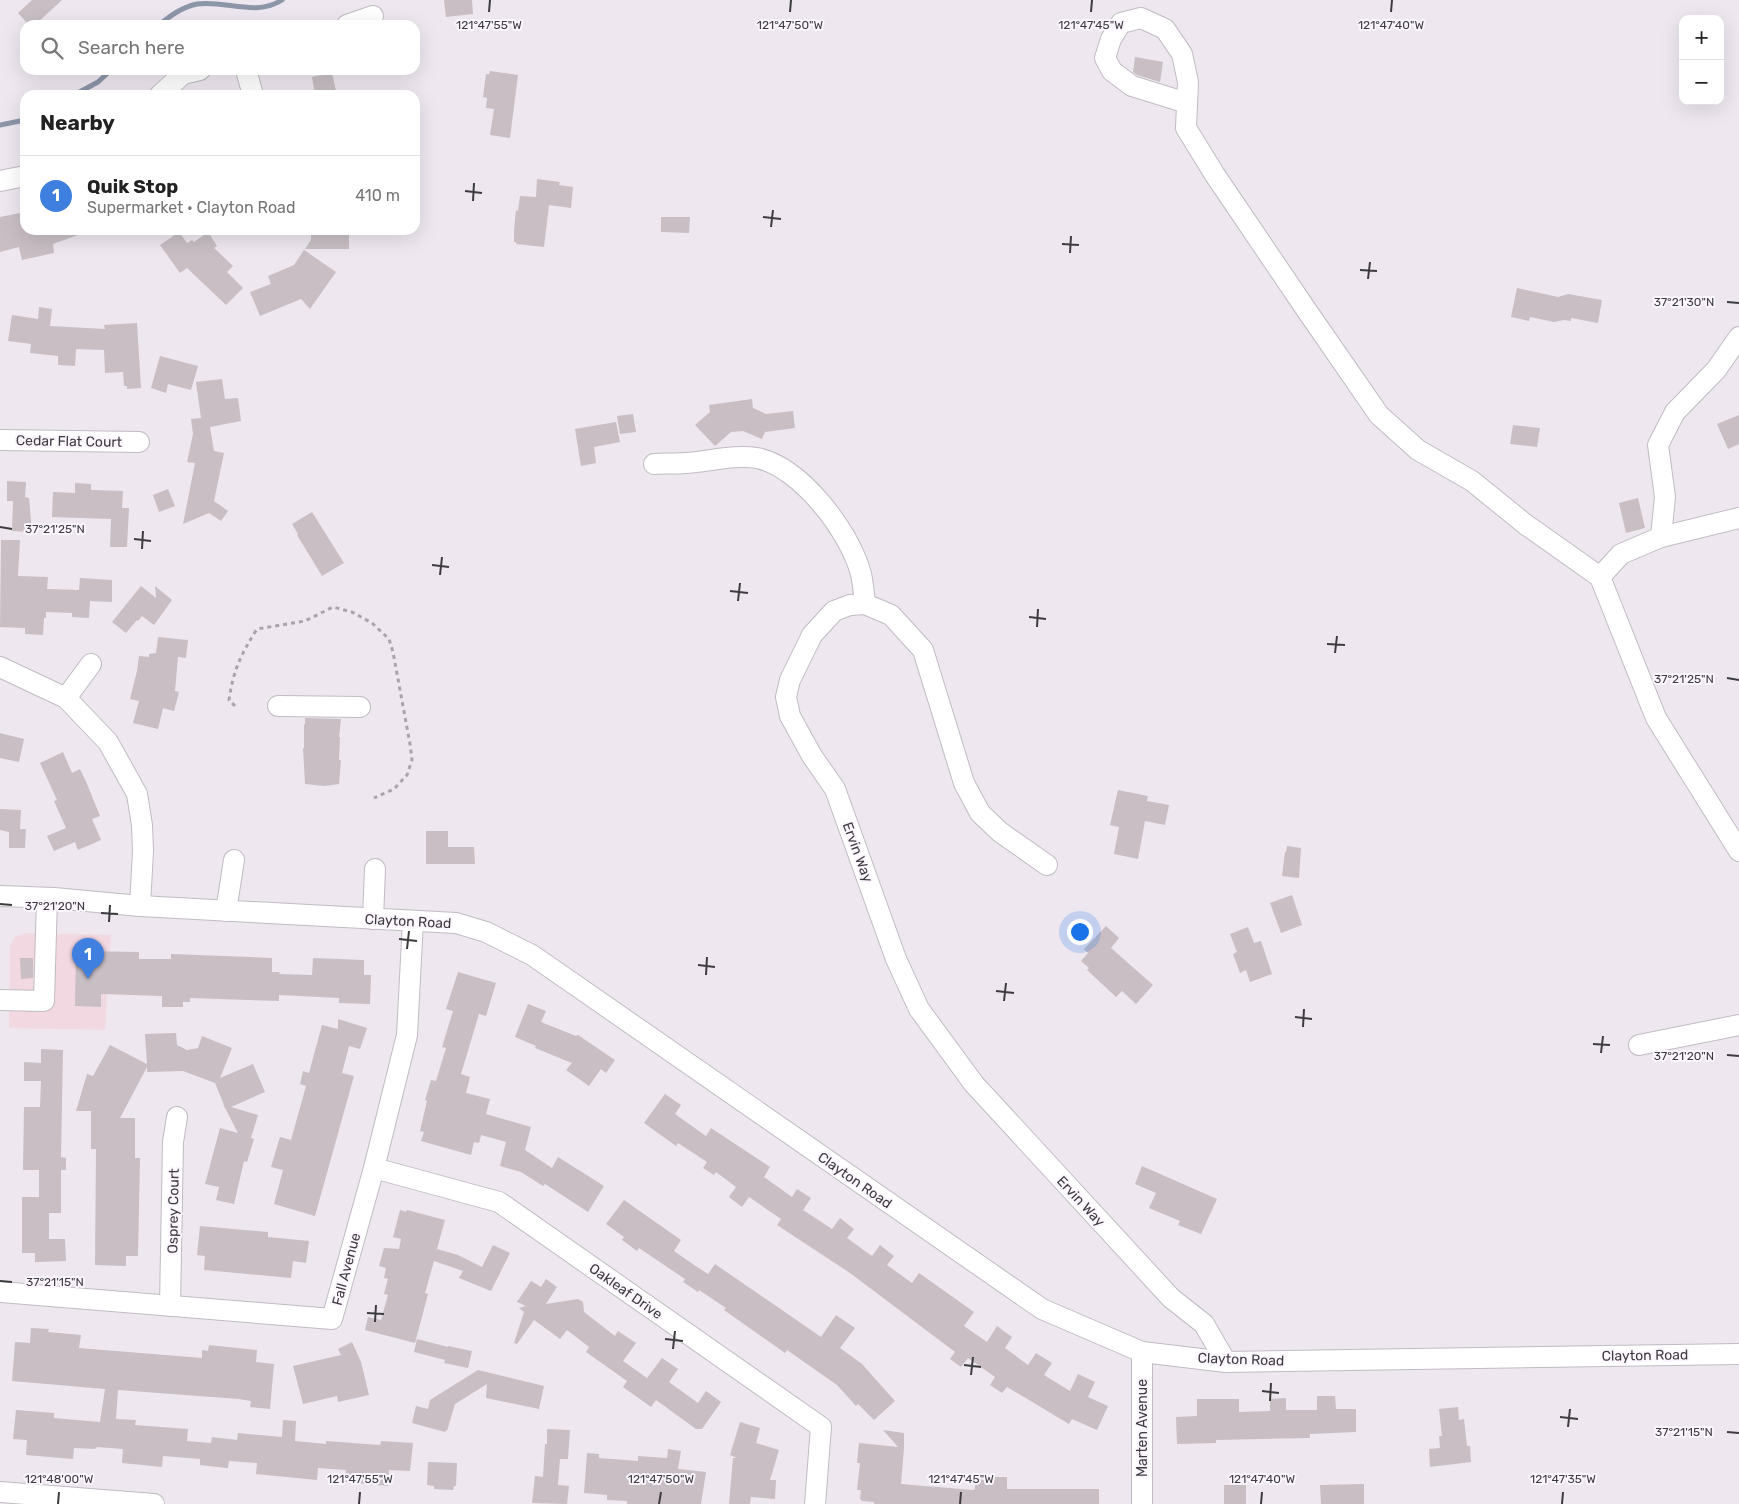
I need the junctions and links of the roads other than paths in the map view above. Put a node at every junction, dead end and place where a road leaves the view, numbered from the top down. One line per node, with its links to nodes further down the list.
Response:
1 (373, 16): 2 (street)
2 (361, 20)
3 (182, 75): 5 (street)
4 (247, 75): 6 (street)
5 (165, 90)
6 (252, 90)
7 (1187, 103): 7 (street); 16 (street)
8 (20, 177): 9 (street)
9 (0, 181)
10 (1739, 337): 15 (street)
11 (0, 440): 12 (street, Cedar Flat Court)
12 (139, 442)
13 (654, 464): 17 (street)
14 (1739, 518): 15 (street)
15 (1662, 537): 16 (street)
16 (1600, 577): 23 (street)
17 (865, 604): 25 (street); 42 (street, Ervin Way)
18 (91, 664): 20 (street)
19 (0, 667): 20 (street)
20 (66, 698): 29 (street)
21 (278, 706): 22 (street)
22 (360, 708)
23 (1739, 851)
24 (234, 860): 30 (street)
25 (1047, 865)
26 (375, 868): 31 (street)
27 (0, 896): 28 (street, Clayton Road)
28 (47, 898): 29 (street, Clayton Road); 33 (street)
29 (140, 906): 30 (street, Clayton Road)
30 (226, 911): 31 (street, Clayton Road)
31 (373, 918): 32 (street, Clayton Road)
32 (413, 921): 37 (street, Fall Avenue); 40 (street, Clayton Road)
33 (0, 1000)
34 (1739, 1025): 35 (street)
35 (1639, 1045)
36 (177, 1117): 39 (street, Osprey Court)
37 (374, 1168): 39 (street, Fall Avenue); 45 (street, Oakleaf Drive)
38 (0, 1292): 39 (street, Fall Avenue)
39 (170, 1306)
40 (1142, 1352): 42 (street, Clayton Road); 46 (street, Marten Avenue)
41 (1739, 1354): 42 (street, Clayton Road)
42 (1226, 1362)
43 (0, 1492): 44 (street)
44 (154, 1504)
45 (815, 1504)
46 (1142, 1504)

